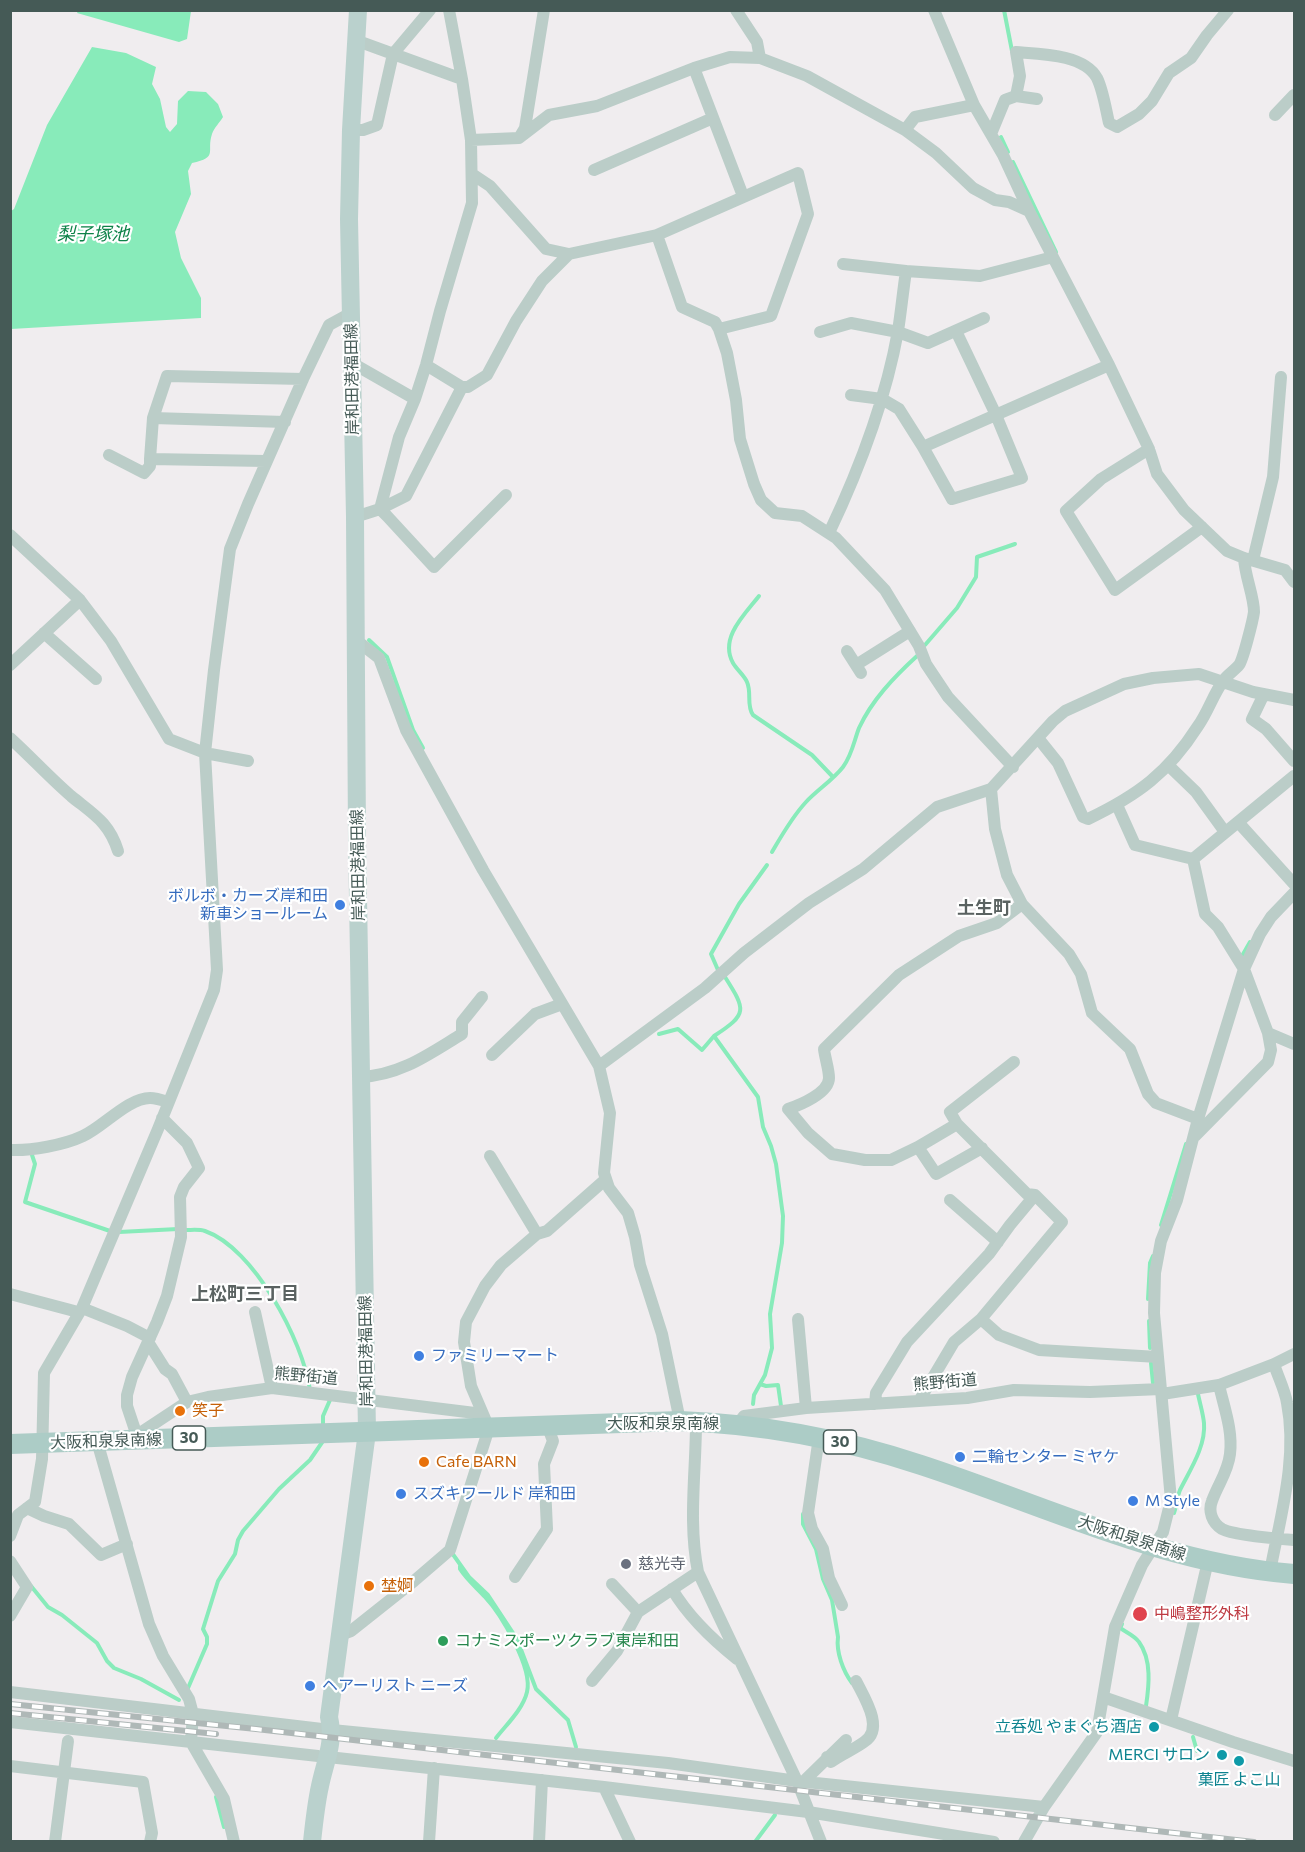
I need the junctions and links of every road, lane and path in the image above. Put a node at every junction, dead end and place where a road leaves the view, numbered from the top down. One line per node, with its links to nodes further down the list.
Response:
1 (358, 10): 8 (street, 岸和田港福田線)
2 (430, 10): 9 (street)
3 (448, 10): 12 (street)
4 (544, 10): 22 (street)
5 (736, 10): 10 (street)
6 (934, 10): 16 (street)
7 (1228, 10): 14 (street)
8 (356, 40): 9 (street); 19 (street, 岸和田港福田線)
9 (393, 54): 12 (street); 19 (street)
10 (760, 58): 11 (street); 20 (street)
11 (694, 68): 18 (street); 22 (street)
12 (462, 79): 23 (street)
13 (1294, 95): 17 (street)
14 (1016, 96): 15 (street); 21 (street)
15 (1037, 99)
16 (974, 105): 20 (street); 21 (street)
17 (1275, 115)
18 (713, 118): 24 (street); 26 (street)
19 (351, 130): 33 (street, 岸和田港福田線)
20 (905, 130): 27 (street)
21 (991, 134): 27 (street)
22 (519, 138): 23 (street)
23 (471, 140): 25 (street)
24 (594, 170)
25 (472, 174): 29 (street); 40 (street)
26 (743, 196): 28 (street); 35 (street)
27 (1029, 211): 30 (street)
28 (657, 235): 29 (street); 35 (street)
29 (569, 254): 44 (street)
30 (1053, 257): 32 (street); 41 (street)
31 (843, 264): 32 (street)
32 (906, 272): 38 (street)
33 (351, 313): 39 (street, 岸和田港福田線); 43 (street)
34 (984, 318): 36 (street)
35 (719, 329): 60 (street)
36 (956, 331): 38 (street); 48 (street)
37 (820, 332): 38 (street)
38 (898, 332): 47 (street)
39 (352, 363): 46 (street); 58 (street, 岸和田港福田線)
40 (426, 365): 44 (street); 46 (street)
41 (1109, 365): 48 (street); 52 (street)
42 (1281, 377): 62 (street)
43 (303, 379): 49 (street); 50 (street)
44 (462, 387): 57 (street)
45 (851, 395): 47 (street)
46 (415, 399): 57 (street)
47 (882, 399): 51 (street); 60 (street)
48 (996, 415): 51 (street); 51 (street)
49 (153, 418): 50 (street); 54 (street)
50 (285, 422): 55 (street)
51 (923, 447)
52 (1149, 449): 59 (street); 59 (street)
53 (109, 455): 54 (street)
54 (150, 459): 55 (street)
55 (266, 462): 76 (street)
56 (506, 495): 57 (street)
57 (380, 509): 58 (street)
58 (355, 517): 67 (street, 岸和田港福田線)
59 (1202, 527): 62 (street)
60 (829, 533): 65 (street)
61 (10, 535): 64 (street)
62 (1248, 559): 63 (street); 71 (street)
63 (1294, 582)
64 (80, 600): 66 (street); 76 (street)
65 (910, 631): 68 (street); 80 (street)
66 (44, 633): 69 (street); 70 (street)
67 (356, 640): 93 (street); 99 (street, 岸和田港福田線)
68 (847, 651)
69 (10, 665)
70 (96, 679)
71 (1223, 681): 72 (street); 75 (street); 79 (street)
72 (1264, 694): 73 (street); 78 (street)
73 (1294, 700)
74 (10, 738): 86 (street)
75 (1038, 738): 80 (street); 83 (street)
76 (205, 753): 77 (street); 100 (street)
77 (248, 761)
78 (1294, 761)
79 (1168, 765): 83 (street); 85 (street)
80 (1012, 767): 82 (street)
81 (1294, 776): 84 (street)
82 (991, 789): 90 (street); 98 (street)
83 (1117, 805): 87 (street)
84 (1238, 822): 85 (street); 88 (street)
85 (1226, 832): 87 (street)
86 (118, 851)
87 (1193, 859): 91 (street)
88 (1294, 884)
89 (1294, 893): 91 (street)
90 (1022, 904): 102 (street); 105 (street)
91 (1244, 969): 94 (street); 102 (street)
92 (482, 997): 99 (street)
93 (562, 1004): 96 (street); 98 (street)
94 (1268, 1033): 95 (street); 104 (street)
95 (1294, 1044)
96 (492, 1055)
97 (1014, 1062): 103 (street)
98 (599, 1066): 109 (street)
99 (361, 1077): 126 (street, 岸和田港福田線)
100 (168, 1102): 101 (street); 107 (street)
101 (162, 1118): 115 (street); 119 (street)
102 (1198, 1119): 104 (street)
103 (957, 1124): 105 (street); 106 (street)
104 (1194, 1136): 121 (street)
105 (918, 1147): 106 (street)
106 (981, 1148): 110 (street)
107 (10, 1150)
108 (490, 1156): 112 (street)
109 (606, 1179): 112 (street); 132 (street)
110 (1035, 1195): 113 (street); 118 (street)
111 (950, 1200): 113 (street)
112 (537, 1234): 131 (street)
113 (998, 1242): 129 (street)
114 (10, 1294): 115 (street)
115 (80, 1310): 119 (street); 140 (street)
116 (255, 1312): 124 (street)
117 (798, 1319): 130 (street)
118 (981, 1319): 121 (street); 127 (street)
119 (149, 1340): 128 (street); 136 (street)
120 (1294, 1354): 122 (street, 熊野街道)
121 (1158, 1357): 125 (street)
122 (1274, 1364): 123 (street, 熊野街道); 141 (street)
123 (1219, 1385): 125 (street, 熊野街道); 144 (street)
124 (272, 1388): 126 (street, 熊野街道); 128 (street, 熊野街道)
125 (1162, 1391): 127 (street, 熊野街道); 147 (street)
126 (366, 1399): 131 (street, 熊野街道); 135 (street, 岸和田港福田線)
127 (919, 1401): 129 (street, 熊野街道)
128 (187, 1402): 136 (street, 熊野街道)
129 (875, 1404): 130 (street, 熊野街道)
130 (806, 1408): 134 (street, 熊野街道)
131 (486, 1421): 133 (main road, 大阪和泉泉南線 / 30); 135 (main road, 大阪和泉泉南線 / 30); 159 (street)
132 (688, 1422): 133 (main road, 大阪和泉泉南線 / 30); 134 (main road, 大阪和泉泉南線 / 30); 150 (street)
133 (548, 1425): 153 (street)
134 (737, 1425): 137 (main road, 大阪和泉泉南線 / 30)
135 (367, 1432): 136 (main road, 大阪和泉泉南線 / 30); 159 (street, 岸和田港福田線)
136 (137, 1437): 138 (main road, 大阪和泉泉南線 / 30)
137 (819, 1437): 147 (main road, 大阪和泉泉南線 / 30); 156 (street)
138 (97, 1441): 140 (main road, 大阪和泉泉南線 / 30); 146 (street)
139 (10, 1444): 140 (main road, 大阪和泉泉南線 / 30)
140 (42, 1444): 142 (street)
141 (1291, 1480): 144 (street)
142 (27, 1508): 143 (street); 146 (street)
143 (10, 1536)
144 (1276, 1539): 145 (street); 151 (street)
145 (1294, 1540)
146 (127, 1544): 165 (street)
147 (1152, 1547): 149 (main road, 大阪和泉泉南線 / 30); 164 (street)
148 (10, 1561): 158 (street)
149 (1208, 1561): 151 (main road, 大阪和泉泉南線 / 30); 166 (street)
150 (698, 1572): 155 (street); 160 (street)
151 (1270, 1572): 152 (main road, 大阪和泉泉南線 / 30)
152 (1294, 1574)
153 (515, 1577)
154 (612, 1584): 157 (street)
155 (672, 1589): 157 (street); 160 (street)
156 (842, 1605)
157 (638, 1612): 161 (street)
158 (10, 1616)
159 (340, 1635): 168 (street, 岸和田港福田線)
160 (740, 1662): 179 (street)
161 (592, 1681)
162 (856, 1681): 173 (street)
163 (10, 1692): 165 (street)
164 (1103, 1696): 166 (street); 181 (street)
165 (194, 1714): 168 (street); 171 (street)
166 (1171, 1720): 174 (street)
167 (10, 1722): 171 (street)
168 (327, 1725): 172 (street, 岸和田港福田線); 179 (street)
169 (846, 1740): 173 (street)
170 (68, 1742): 177 (street)
171 (191, 1742): 172 (street); 185 (street)
172 (323, 1757): 176 (street); 186 (street, 岸和田港福田線)
173 (829, 1759): 179 (street)
174 (1294, 1761)
175 (10, 1766): 177 (street)
176 (434, 1768): 178 (street); 187 (street)
177 (64, 1772): 183 (street); 184 (street)
178 (542, 1780): 180 (street); 188 (street)
179 (800, 1782): 181 (street); 182 (street)
180 (604, 1786): 182 (street); 189 (street)
181 (1044, 1807): 192 (street)
182 (808, 1812): 190 (street); 191 (street)
183 (55, 1841)
184 (150, 1842)
185 (234, 1842)
186 (312, 1842)
187 (429, 1842)
188 (539, 1842)
189 (630, 1842)
190 (821, 1842)
191 (994, 1842)
192 (1024, 1842)

